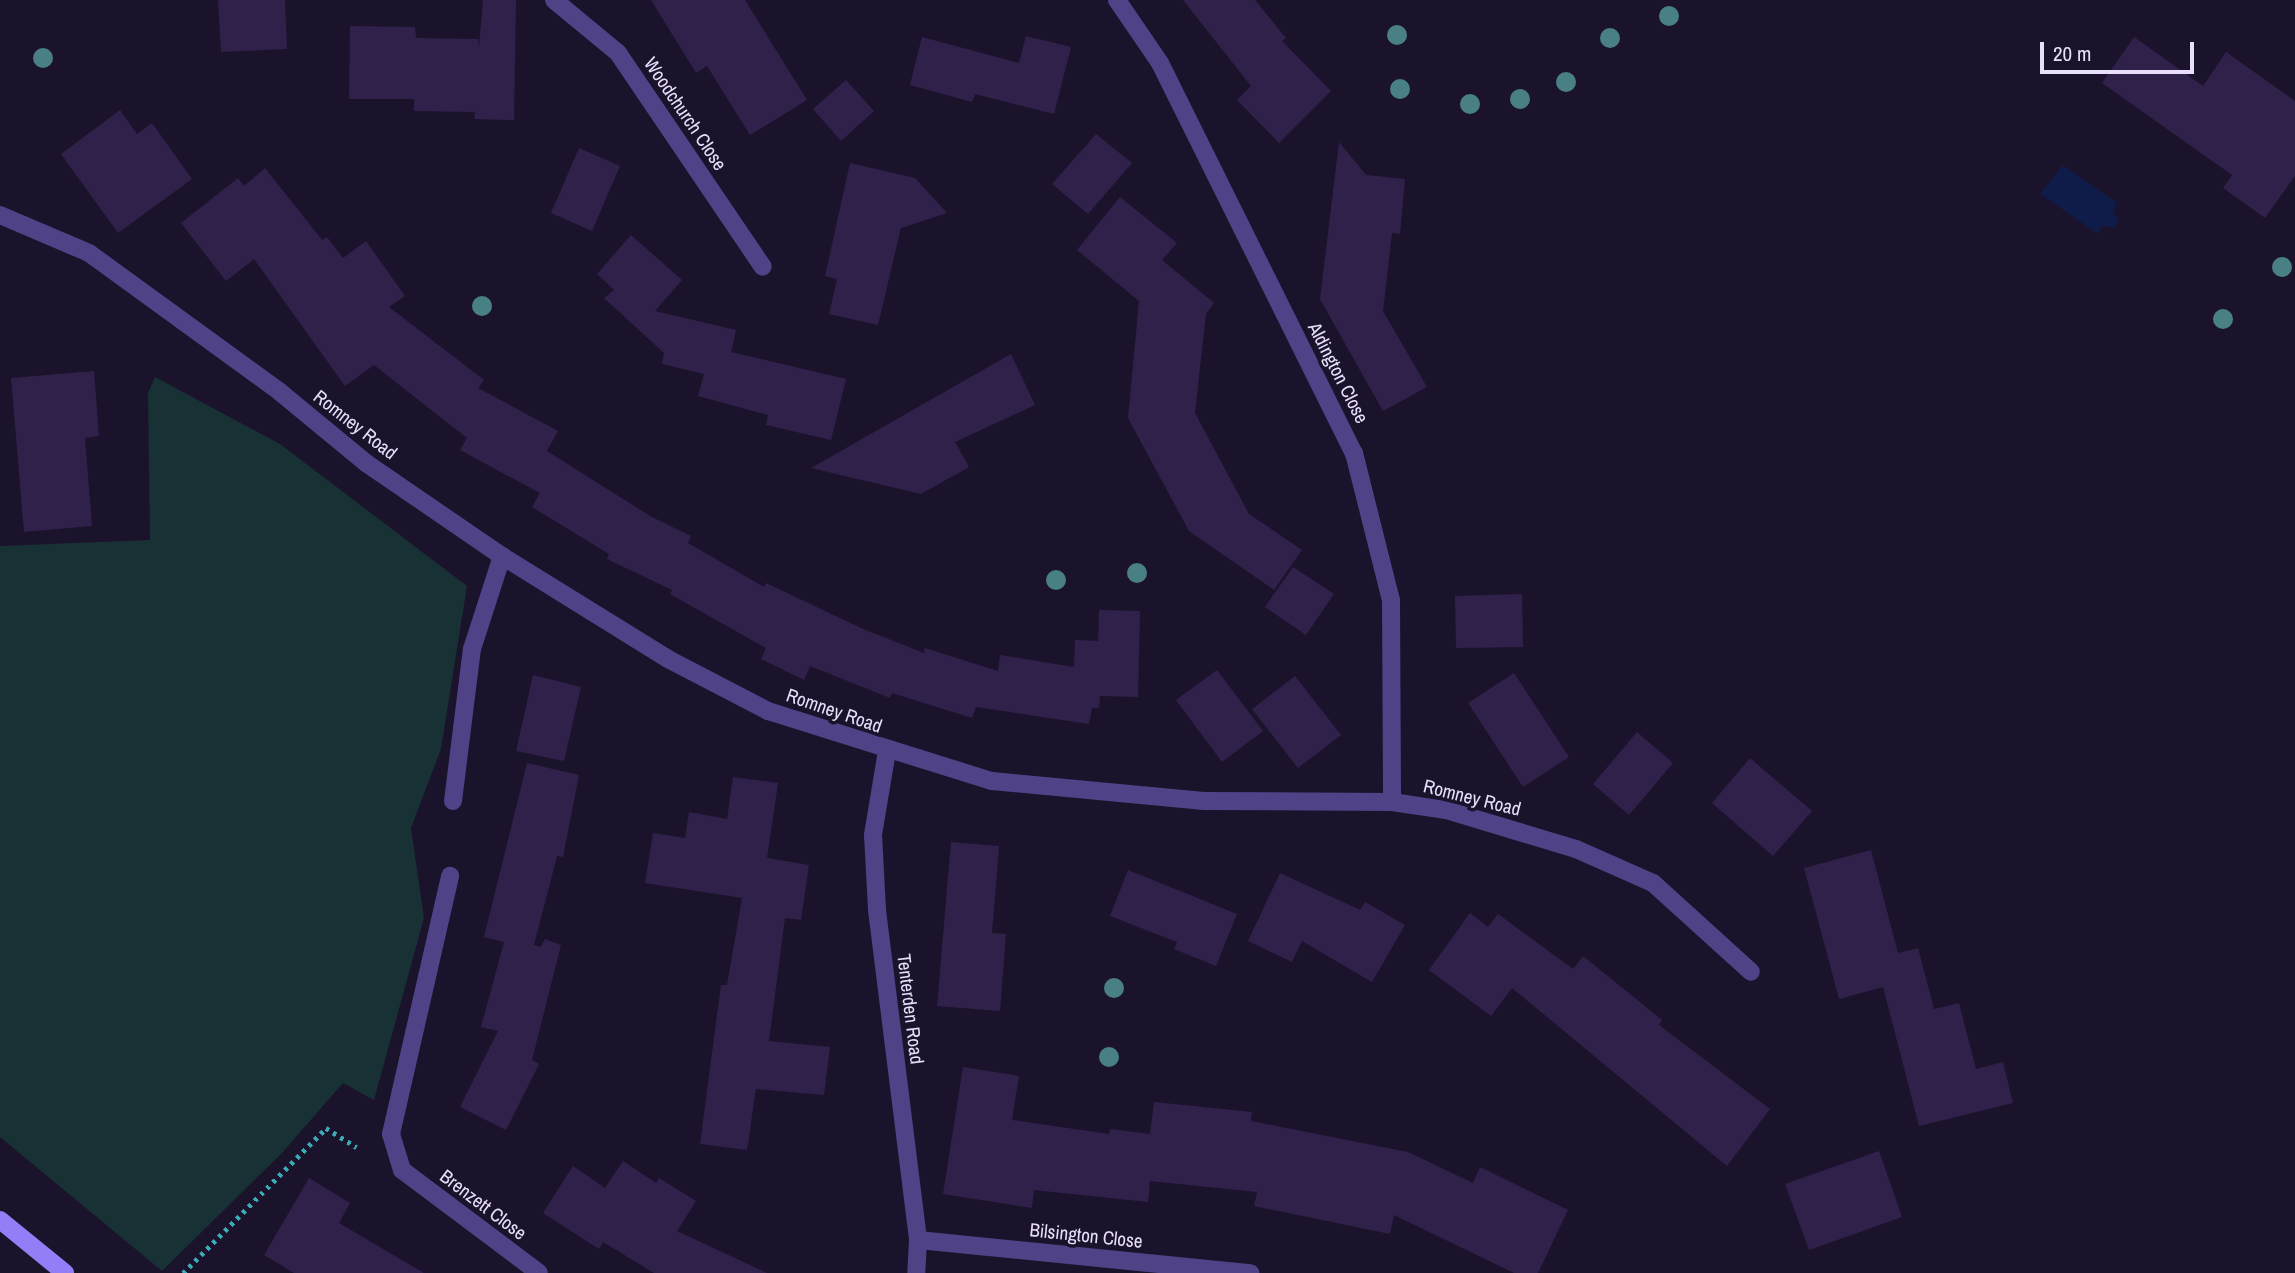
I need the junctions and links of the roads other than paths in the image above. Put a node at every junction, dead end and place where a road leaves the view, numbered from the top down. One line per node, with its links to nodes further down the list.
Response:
1 (554, 0): 4 (street, Woodchurch Close)
2 (1116, 0): 8 (street, Aldington Close)
3 (0, 215): 5 (street, Romney Road)
4 (763, 267)
5 (502, 556): 6 (street, Romney Road); 7 (street)
6 (887, 751): 8 (street, Romney Road); 12 (street, Tenterden Road)
7 (453, 801)
8 (1392, 802): 10 (street, Romney Road)
9 (450, 876): 14 (street, Brenzett Close)
10 (1751, 972)
11 (0, 1220): 13 (street)
12 (918, 1240): 15 (street, Tenterden Road); 16 (street, Bilsington Close)
13 (65, 1273)
14 (539, 1273)
15 (916, 1273)
16 (1250, 1273)

